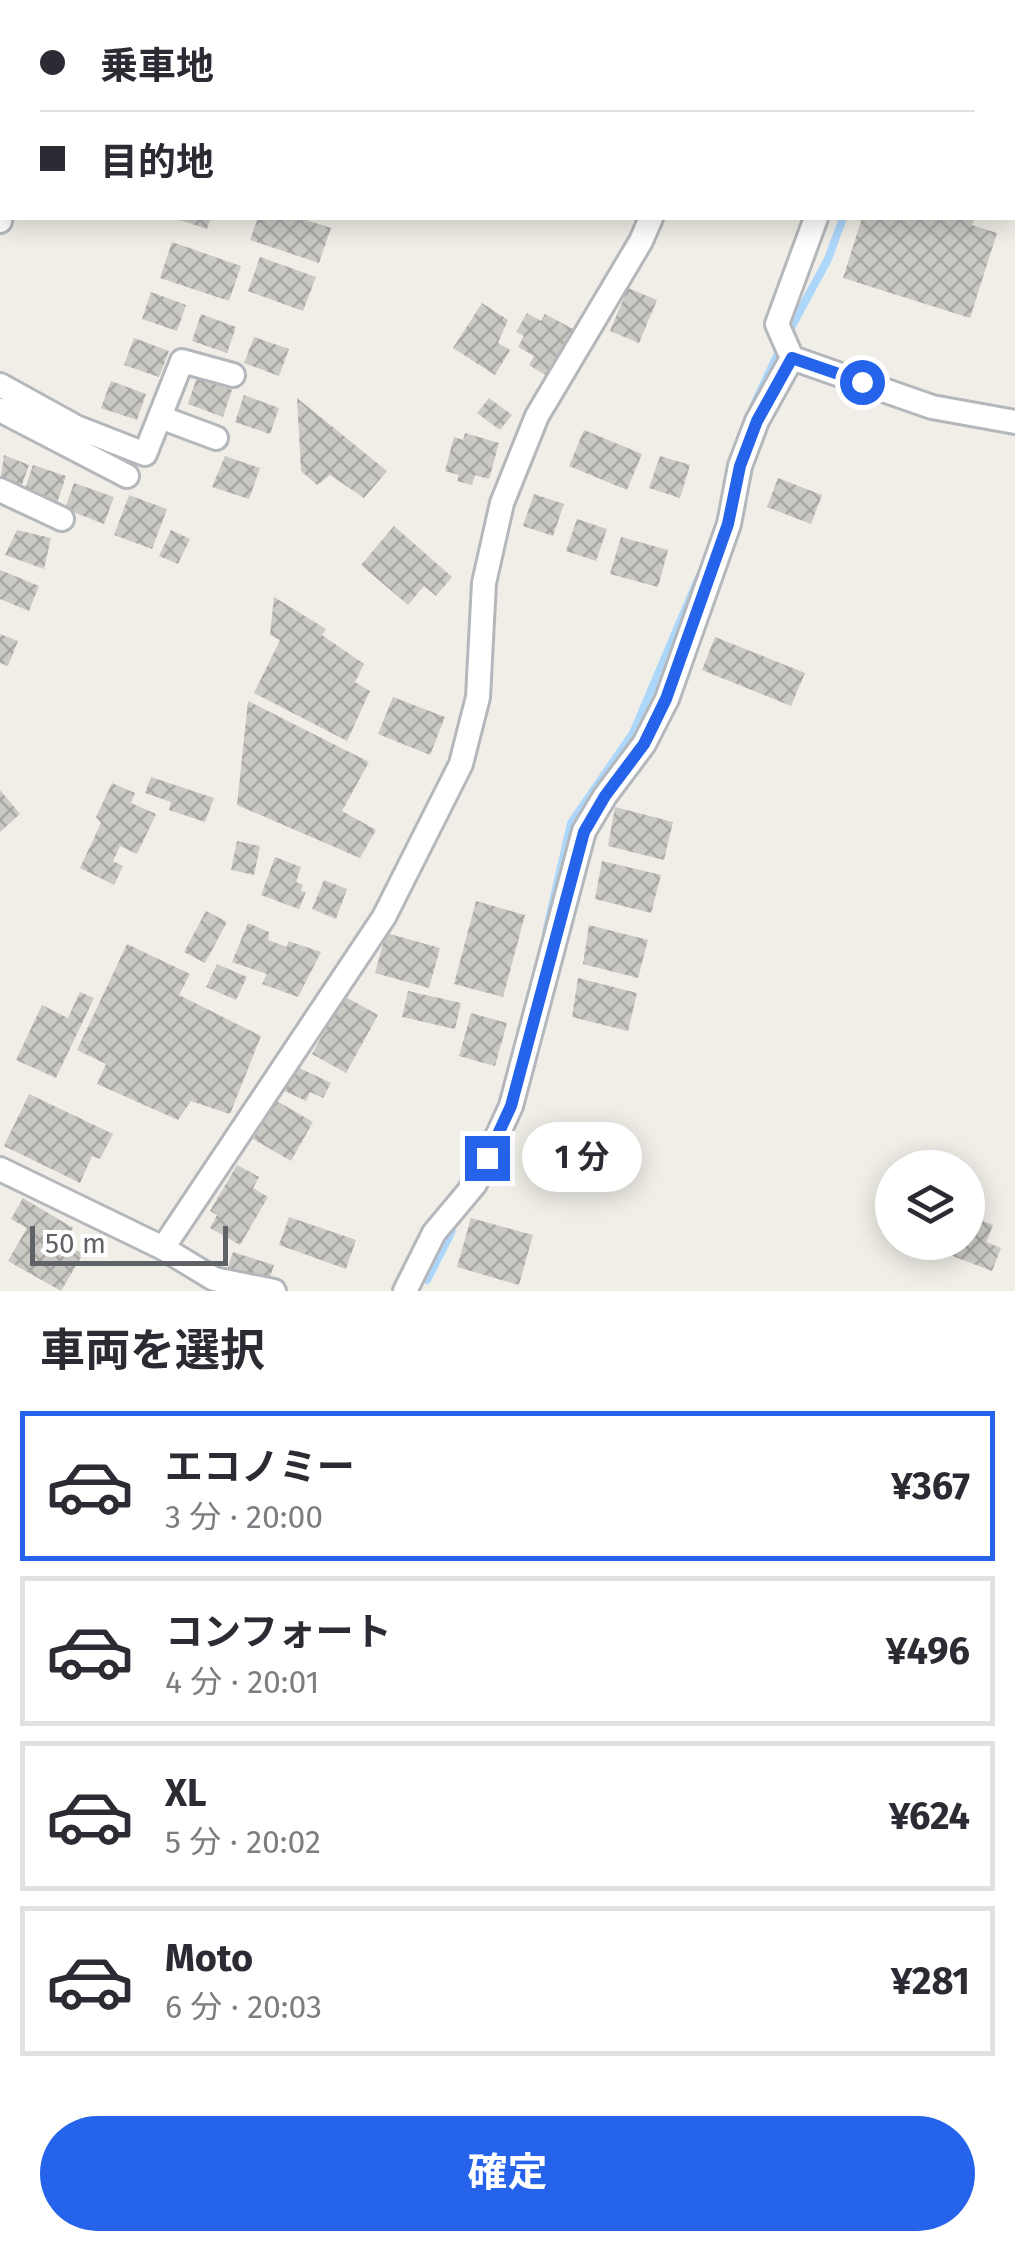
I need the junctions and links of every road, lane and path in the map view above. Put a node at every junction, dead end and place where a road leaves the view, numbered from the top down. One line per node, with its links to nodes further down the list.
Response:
1 (650, 220): 14 (street)
2 (815, 220): 3 (street)
3 (792, 358): 8 (street); 16 (street)
4 (233, 375): 7 (street)
5 (0, 386): 7 (street)
6 (0, 410): 10 (street)
7 (160, 417): 9 (street)
8 (1015, 422)
9 (216, 438)
10 (127, 476)
11 (0, 490): 12 (street)
12 (62, 520)
13 (0, 1169): 14 (street)
14 (163, 1248): 15 (street)
15 (274, 1291)
16 (405, 1291)

